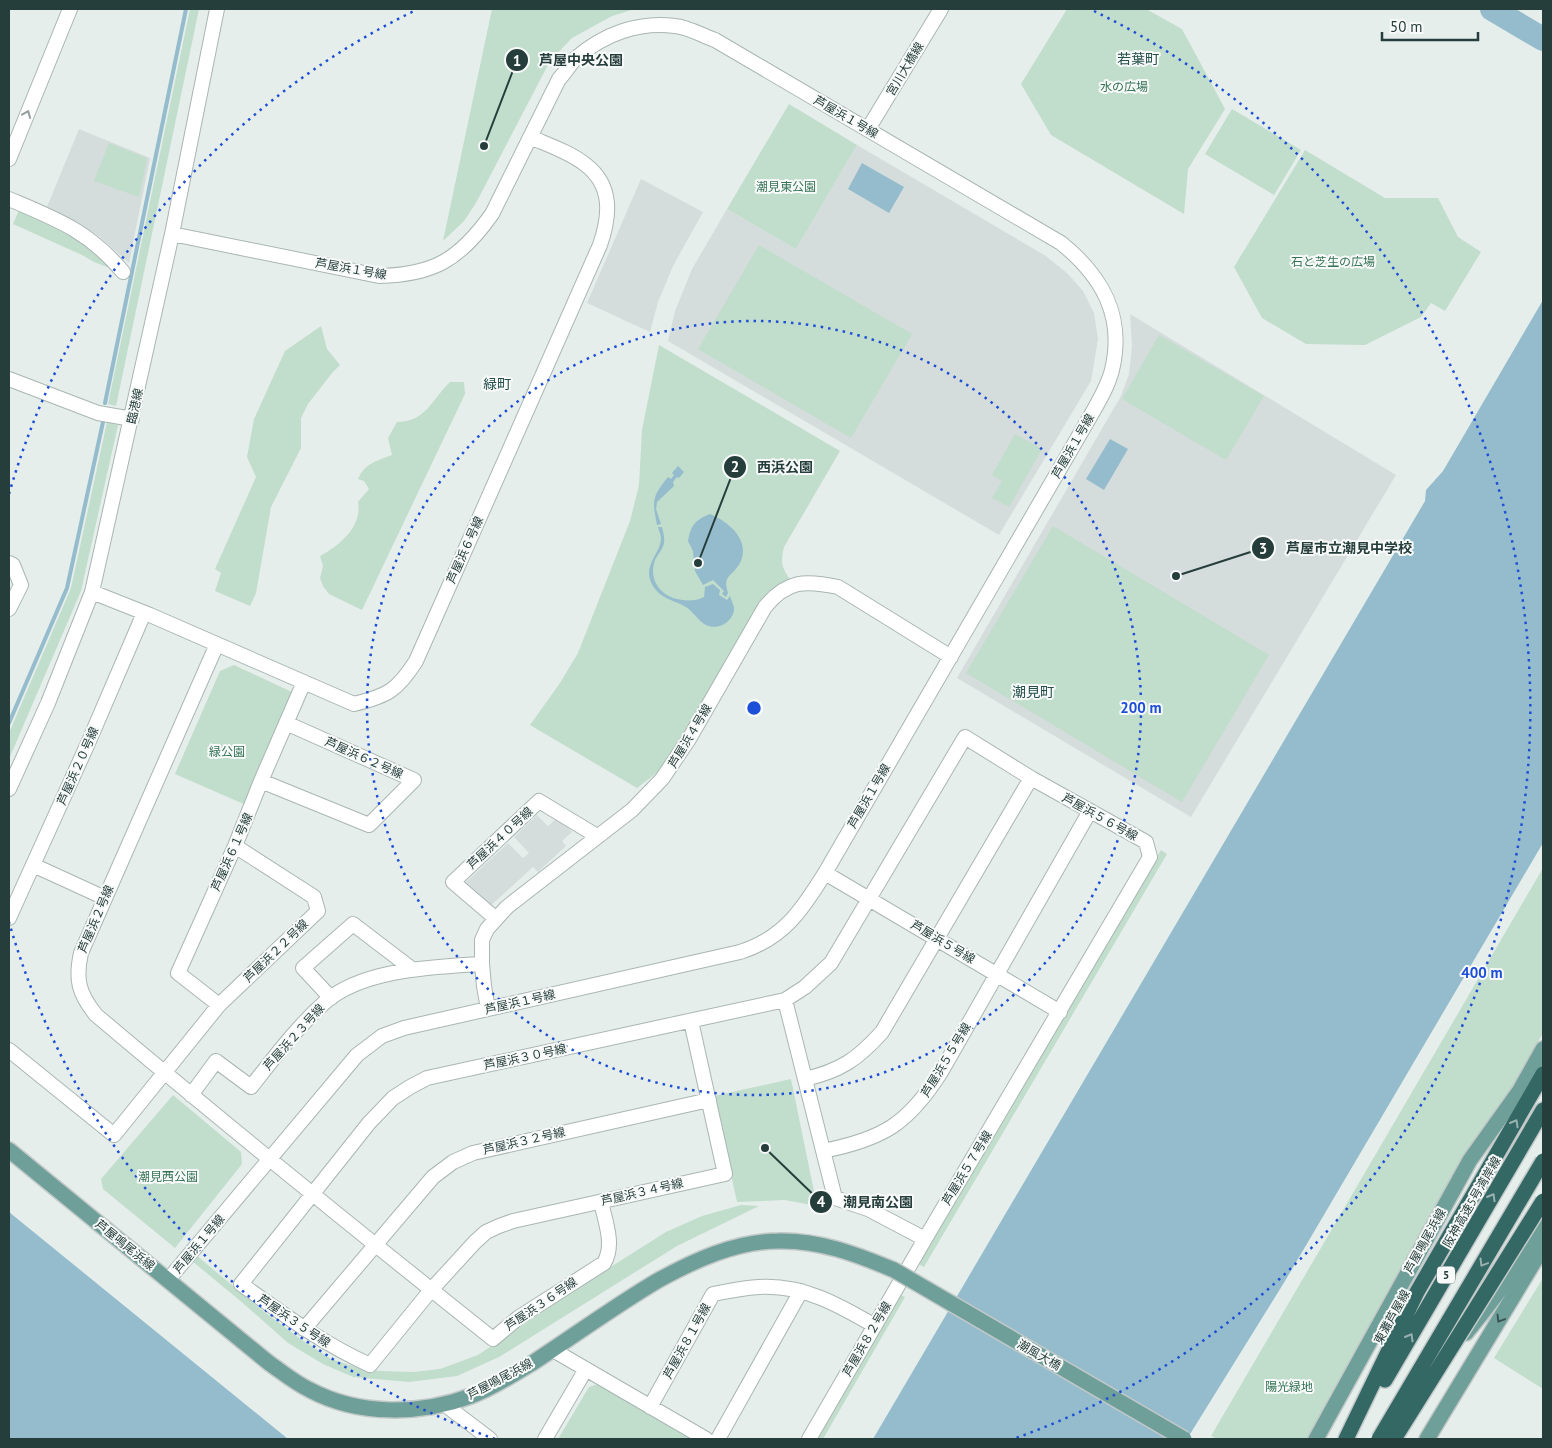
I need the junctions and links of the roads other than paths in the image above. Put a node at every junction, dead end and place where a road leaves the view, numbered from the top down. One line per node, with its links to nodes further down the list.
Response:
1 (70, 9): 6 (street, one-way to 1)
2 (217, 9): 8 (street, 臨港線)
3 (941, 9): 4 (street, 宮川大橋線)
4 (868, 129): 5 (street, 芦屋浜１号線); 17 (street, 芦屋浜１号線)
5 (530, 137): 8 (street, 芦屋浜１号線); 18 (street, 芦屋浜６号線)
6 (9, 159)
7 (9, 199): 9 (street)
8 (172, 234): 11 (street, 臨港線)
9 (123, 272)
10 (9, 379): 11 (street)
11 (132, 419): 13 (street, 臨港線)
12 (9, 563): 14 (street)
13 (92, 592): 15 (street, 芦屋浜６号線); 22 (street, 臨港線)
14 (9, 609)
15 (144, 613): 16 (street, 芦屋浜６号線); 26 (street, 芦屋浜２０号線)
16 (217, 644): 18 (street, 芦屋浜６号線); 28 (street, 芦屋浜２号線)
17 (951, 657): 24 (street, 芦屋浜４号線); 27 (street, 芦屋浜１号線)
18 (304, 682): 19 (street, 芦屋浜６１号線)
19 (286, 723): 21 (street, 芦屋浜６１号線); 21 (street, 芦屋浜６２号線)
20 (1031, 778): 23 (street, 芦屋浜５６号線); 29 (street, 芦屋浜５６号線); 32 (street)
21 (261, 781): 25 (street, 芦屋浜６１号線)
22 (9, 789)
23 (1090, 811): 35 (street, 芦屋浜５５号線); 40 (street, 芦屋浜５６号線)
24 (597, 836): 31 (street, 芦屋浜４号線); 31 (street, 芦屋浜４０号線)
25 (235, 846): 38 (street, 芦屋浜６１号線); 38 (street, 芦屋浜２２号線)
26 (33, 866): 28 (street); 30 (street, 芦屋浜２０号線)
27 (825, 873): 29 (street, 芦屋浜５号線); 39 (street, 芦屋浜１号線)
28 (105, 898): 44 (street, 芦屋浜２号線)
29 (869, 898): 32 (street, 芦屋浜５号線); 37 (street)
30 (9, 918)
31 (496, 918): 33 (street, 芦屋浜４号線)
32 (937, 938): 35 (street, 芦屋浜５号線); 46 (street)
33 (482, 964): 34 (street, 芦屋浜２３号線); 39 (street, 芦屋浜４号線)
34 (412, 969): 36 (street, 芦屋浜２３号線); 36 (street)
35 (997, 974): 40 (street, 芦屋浜５号線); 52 (street, 芦屋浜５５号線)
36 (331, 998): 48 (street, 芦屋浜２３号線)
37 (785, 1000): 41 (street, 芦屋浜３０号線); 46 (street)
38 (220, 1005): 44 (street, 芦屋浜２２号線)
39 (488, 1009): 53 (street, 芦屋浜１号線)
40 (1060, 1012): 59 (street, 芦屋浜５７号線)
41 (691, 1021): 49 (street, 芦屋浜３４号線); 55 (street, 芦屋浜３０号線)
42 (1543, 1049): 47 (main road, 芦屋鳴尾浜線)
43 (9, 1050): 44 (street)
44 (164, 1072): 48 (street, 芦屋浜２号線)
45 (1543, 1074): 81 (highway, 5, one-way to 45)
46 (805, 1079): 52 (street)
47 (1520, 1090): 79 (main road, 芦屋鳴尾浜線); 80 (main road, 東灘芦屋線)
48 (191, 1095): 53 (street, 芦屋浜２号線)
49 (709, 1100): 57 (street, 芦屋浜３４号線); 60 (street, 芦屋浜３２号線)
50 (1543, 1110): 81 (highway, 阪神高速5号湾岸線 / 5, one-way to 50)
51 (9, 1150): 63 (main road, 芦屋鳴尾浜線)
52 (823, 1151): 59 (street)
53 (270, 1160): 55 (street, 芦屋浜２号線); 63 (street, 芦屋浜１号線)
54 (1543, 1161): 82 (highway, 5, one-way to 82, bridge)
55 (313, 1194): 60 (street, 芦屋浜２号線); 64 (street, 芦屋浜３０号線)
56 (1543, 1201): 83 (highway, bridge)
57 (601, 1202): 65 (street, 芦屋浜３４号線); 65 (street, 芦屋浜３６号線)
58 (1543, 1223): 82 (main road, bridge)
59 (925, 1239): 67 (street, 芦屋浜８２号線)
60 (375, 1245): 65 (street, 芦屋浜２号線); 68 (street, 芦屋浜３２号線)
61 (1543, 1246): 84 (main road, one-way to 84)
62 (894, 1270): 69 (main road, 芦屋鳴尾浜線); 78 (main road, 潮風大橋, bridge)
63 (168, 1280): 71 (main road, 芦屋鳴尾浜線)
64 (241, 1284): 68 (street, 芦屋浜３５号線)
65 (431, 1290): 68 (street, 芦屋浜３５号線)
66 (801, 1291): 67 (street, 芦屋浜８１号線); 72 (street, 芦屋浜８１号線); 76 (street)
67 (875, 1326): 77 (street, 芦屋浜８２号線)
68 (304, 1330)
69 (553, 1350): 70 (street); 71 (main road, 芦屋鳴尾浜線)
70 (586, 1368): 72 (street); 74 (street)
71 (444, 1404): 73 (street)
72 (650, 1406): 75 (street)
73 (490, 1439)
74 (545, 1439)
75 (706, 1439)
76 (718, 1439)
77 (809, 1439)
78 (1184, 1439)
79 (1316, 1439)
80 (1324, 1439)
81 (1348, 1439)
82 (1378, 1439)
83 (1394, 1439)
84 (1427, 1439)

